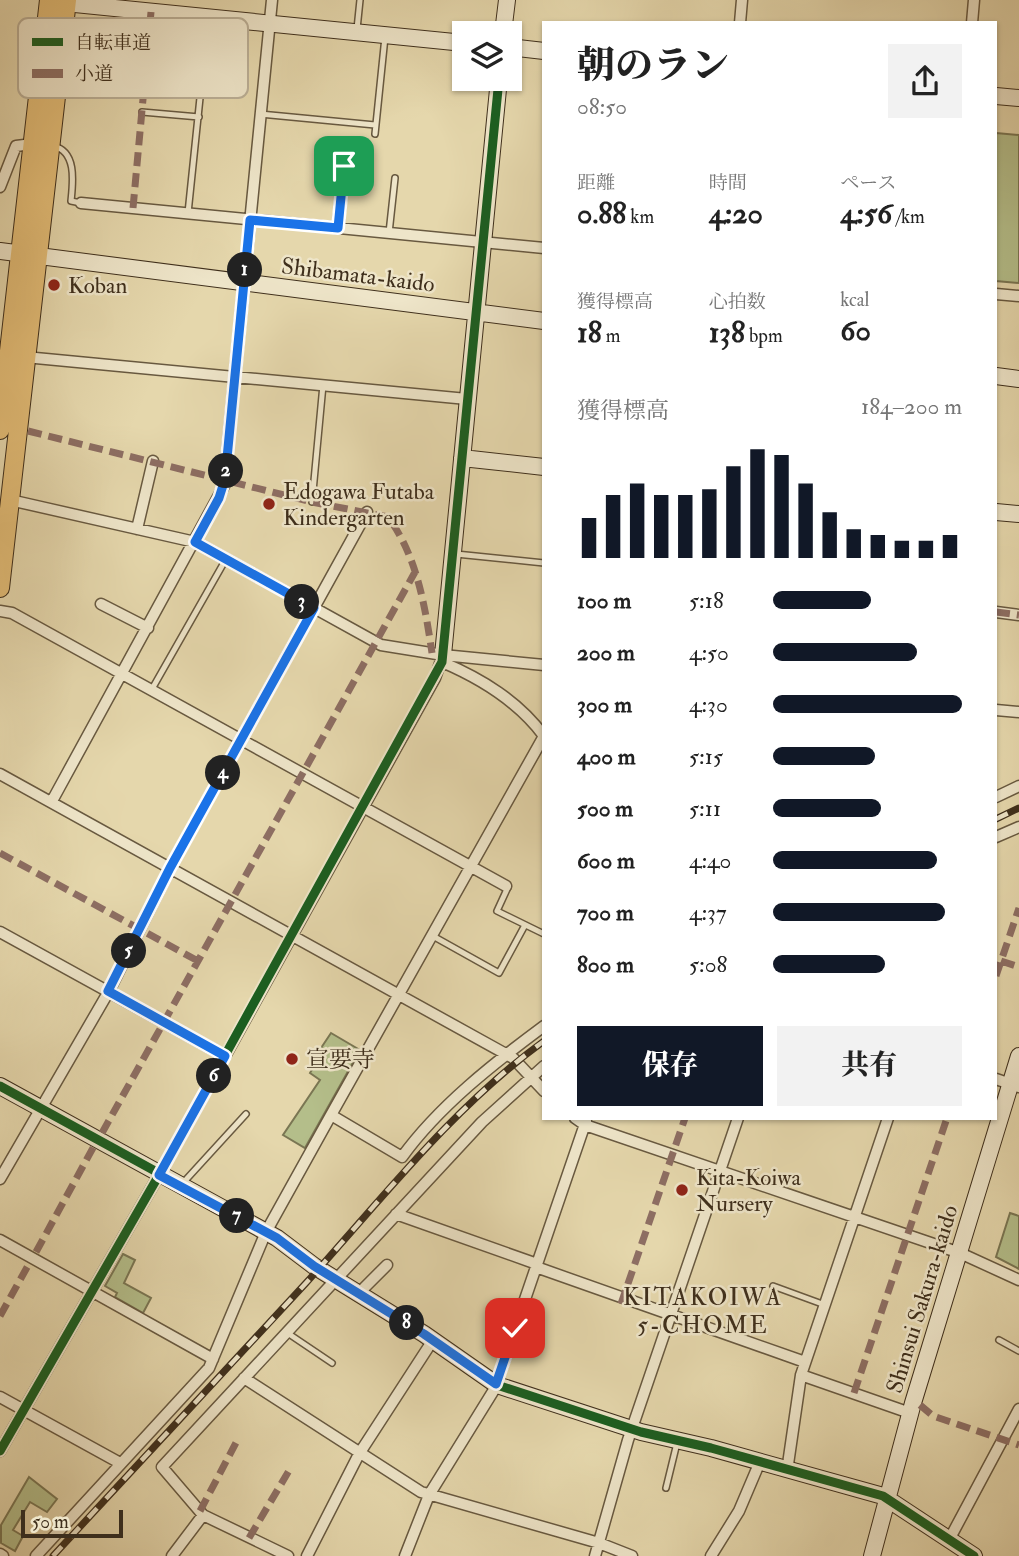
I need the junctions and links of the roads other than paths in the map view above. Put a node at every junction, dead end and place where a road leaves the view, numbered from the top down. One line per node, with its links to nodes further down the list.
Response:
1 (272, 0): 12 (street)
2 (360, 0): 13 (lane)
3 (507, 0): 9 (street)
4 (742, 0): 10 (street)
5 (974, 0): 11 (street)
6 (54, 1): 7 (street)
7 (209, 18)
8 (248, 21): 12 (street)
9 (504, 21)
10 (740, 21)
11 (972, 21)
12 (270, 23): 13 (street); 24 (street)
13 (356, 32): 14 (street)
14 (385, 34): 15 (street); 26 (lane)
15 (452, 42)
16 (522, 48): 17 (street)
17 (542, 51)
18 (498, 91): 37 (street)
19 (997, 96): 22 (street)
20 (45, 98): 28 (main road)
21 (201, 98): 25 (lane)
22 (1019, 98)
23 (142, 111): 25 (lane)
24 (260, 114): 26 (lane); 34 (street)
25 (199, 117): 33 (lane)
26 (375, 125): 27 (lane)
27 (375, 134)
28 (41, 145): 31 (street); 32 (lane); 40 (main road)
29 (344, 166): 35 (street)
30 (395, 178): 36 (lane)
31 (0, 187)
32 (81, 203): 33 (street)
33 (188, 214): 34 (street)
34 (250, 220): 35 (street); 41 (street)
35 (338, 228): 36 (street)
36 (389, 233): 37 (street)
37 (484, 242): 38 (street); 44 (street)
38 (542, 248)
39 (0, 251): 40 (street, Shibamata-kaido)
40 (27, 255): 41 (street, Shibamata-kaido); 46 (main road); 47 (main road)
41 (244, 284): 44 (street, Shibamata-kaido); 48 (street)
42 (997, 294): 43 (street)
43 (1019, 296)
44 (475, 312): 45 (street, Shibamata-kaido); 52 (street)
45 (542, 321)
46 (5, 330): 53 (main road)
47 (25, 357): 48 (street); 57 (main road)
48 (235, 375): 51 (street); 63 (street)
49 (997, 376): 50 (street)
50 (1019, 379)
51 (323, 385): 52 (street); 58 (lane)
52 (467, 399): 54 (street)
53 (0, 430)
54 (462, 458): 56 (street); 64 (street)
55 (153, 461): 62 (street)
56 (542, 467)
57 (10, 500): 62 (street); 67 (main road)
58 (312, 502)
59 (367, 512): 69 (street)
60 (997, 512): 61 (street)
61 (1019, 514)
62 (137, 528): 63 (street)
63 (195, 542): 65 (street); 73 (street)
64 (453, 554): 66 (lane); 74 (street)
65 (226, 559): 69 (street); 77 (lane)
66 (542, 563)
67 (0, 588)
68 (102, 604): 73 (street)
69 (314, 608): 74 (street); 81 (street)
70 (0, 611): 76 (street)
71 (997, 612): 72 (street)
72 (1019, 615)
73 (148, 628): 76 (street)
74 (442, 662): 75 (street); 80 (street); 87 (street)
75 (542, 665)
76 (123, 673): 77 (street); 86 (street)
77 (152, 689): 81 (street)
78 (997, 710): 79 (street)
79 (1019, 712)
80 (542, 734)
81 (242, 739): 87 (street); 91 (street)
82 (542, 740): 90 (street)
83 (0, 774): 86 (street)
84 (1019, 786): 85 (street)
85 (997, 797)
86 (52, 801): 91 (street)
87 (363, 808): 90 (street); 97 (street)
88 (1019, 827): 89 (street)
89 (997, 837)
90 (470, 866): 92 (street); 96 (street)
91 (170, 868): 97 (street); 98 (street)
92 (506, 886): 93 (lane)
93 (525, 925): 95 (lane); 96 (lane)
94 (0, 932): 98 (street)
95 (542, 933)
96 (431, 935): 99 (street)
97 (292, 936): 99 (street); 102 (street)
98 (108, 991): 102 (street); 109 (street)
99 (398, 994): 101 (street); 111 (street)
100 (542, 1028): 101 (street)
101 (507, 1054): 105 (street); 111 (street)
102 (225, 1056): 116 (street)
103 (1019, 1056): 106 (street, Shinsui Sakura-kaido)
104 (542, 1068): 105 (street)
105 (530, 1078): 108 (street); 119 (street)
106 (1009, 1083): 123 (street, Shinsui Sakura-kaido)
107 (0, 1086): 109 (street)
108 (542, 1089)
109 (41, 1110): 116 (street); 117 (street)
110 (246, 1114): 118 (lane)
111 (331, 1115): 121 (street)
112 (737, 1120): 115 (street)
113 (887, 1120): 120 (street)
114 (586, 1122): 115 (street); 125 (street)
115 (719, 1171): 120 (street); 132 (street)
116 (159, 1175): 118 (street); 129 (street)
117 (0, 1179)
118 (180, 1186): 121 (street)
119 (396, 1214): 125 (street); 126 (street)
120 (855, 1217): 123 (street); 131 (street)
121 (266, 1232): 126 (street); 137 (street)
122 (0, 1240): 129 (street)
123 (960, 1253): 127 (street); 146 (street, Shinsui Sakura-kaido)
124 (387, 1265): 130 (street)
125 (537, 1265): 132 (street); 142 (street)
126 (336, 1278): 130 (street); 133 (street)
127 (1019, 1280)
128 (773, 1286): 131 (lane)
129 (91, 1292): 137 (street); 145 (street)
130 (359, 1293): 134 (street)
131 (825, 1305): 138 (street)
132 (671, 1314): 138 (street); 147 (street)
133 (286, 1332): 139 (lane); 141 (street)
134 (433, 1340): 142 (street); 150 (street)
135 (999, 1340): 136 (lane)
136 (1019, 1351)
137 (213, 1359): 151 (street)
138 (805, 1362): 140 (street)
139 (332, 1363)
140 (801, 1375): 146 (street); 153 (street)
141 (244, 1378): 150 (street); 157 (street)
142 (496, 1385): 147 (street); 155 (street)
143 (0, 1397): 145 (street)
144 (1019, 1409): 158 (street)
145 (25, 1411): 149 (street); 151 (street)
146 (910, 1413): 156 (street, Shinsui Sakura-kaido)
147 (632, 1429): 148 (street); 159 (street)
148 (678, 1440): 152 (street); 154 (lane)
149 (0, 1451)
150 (359, 1454): 155 (street); 163 (street)
151 (120, 1463): 160 (street)
152 (759, 1464): 153 (street); 167 (street)
153 (787, 1471): 156 (street)
154 (666, 1488)
155 (429, 1495): 159 (street); 164 (street)
156 (889, 1500): 158 (street); 168 (street, Shinsui Sakura-kaido)
157 (203, 1515): 161 (street); 162 (street)
158 (949, 1540): 169 (street)
159 (599, 1543): 165 (street); 166 (street)
160 (36, 1556)
161 (172, 1556)
162 (288, 1556)
163 (307, 1556)
164 (405, 1556)
165 (595, 1556)
166 (632, 1556)
167 (711, 1556)
168 (872, 1556)
169 (974, 1556)

